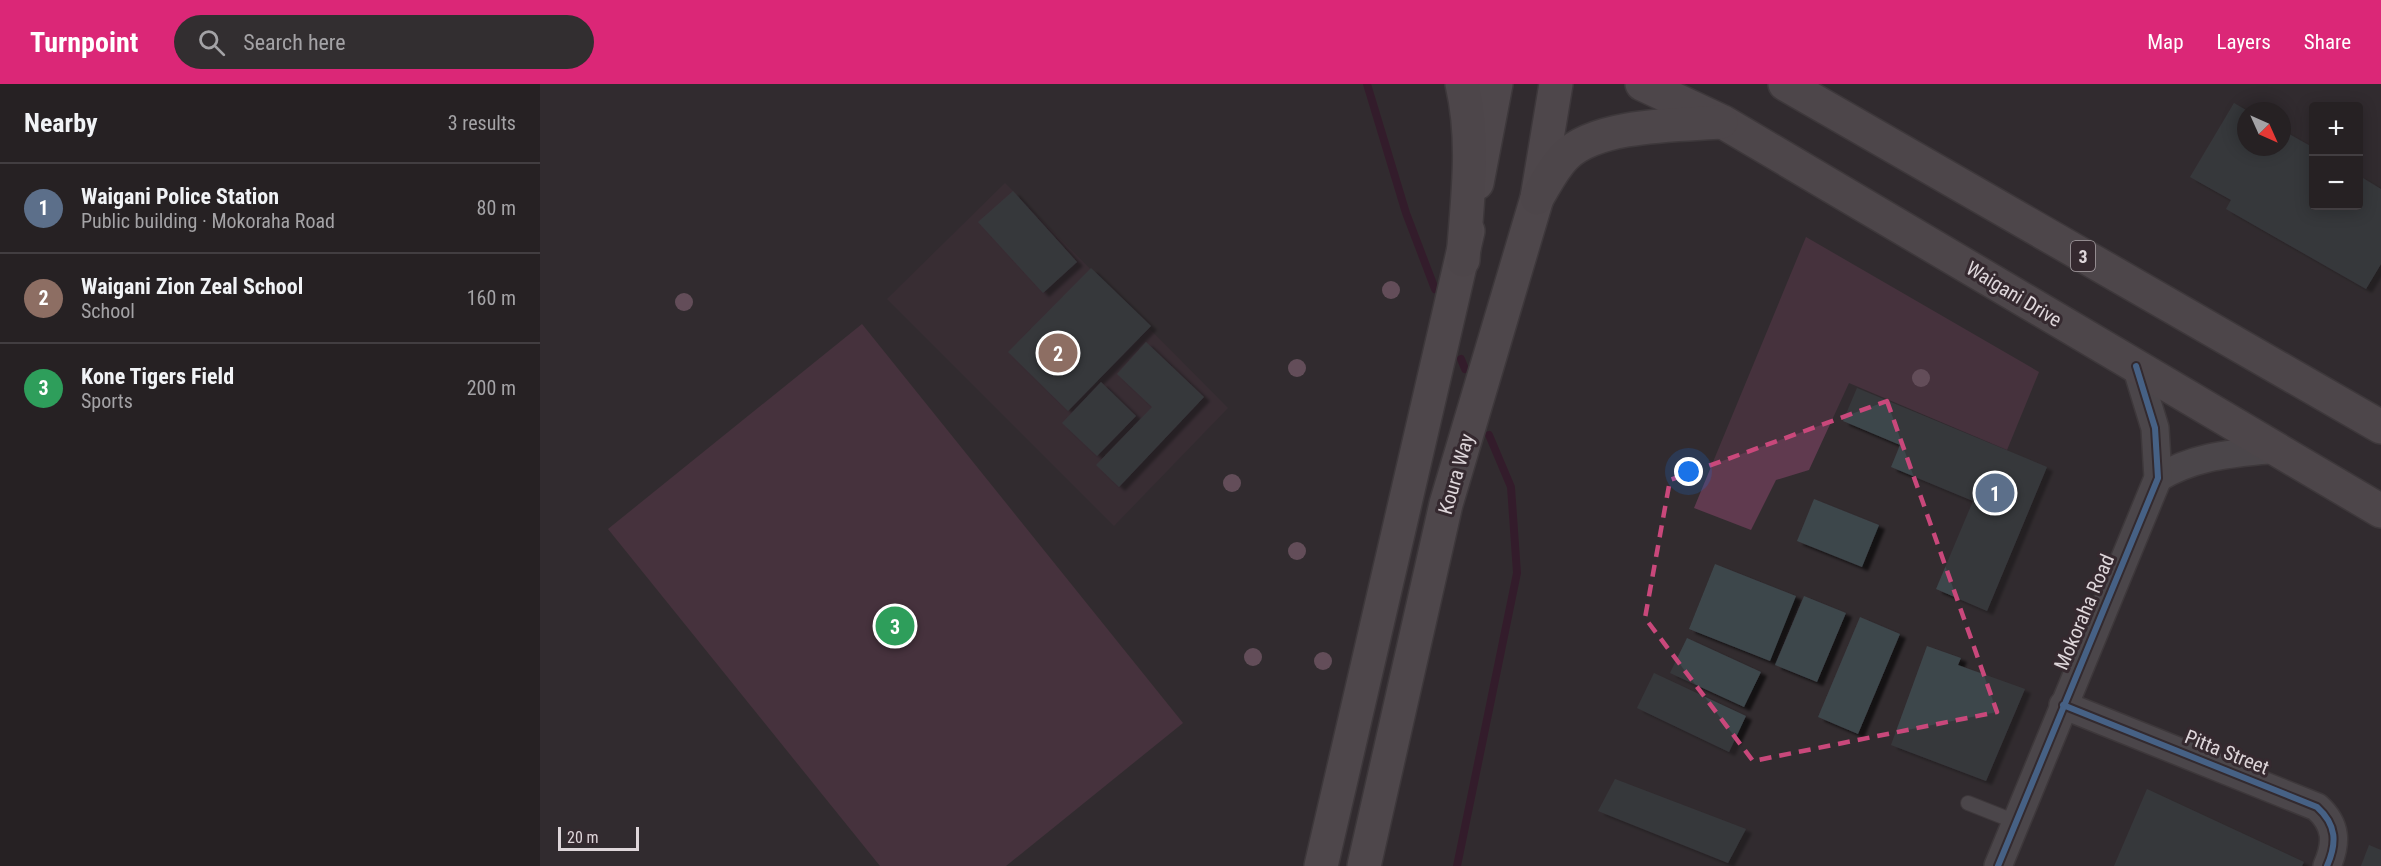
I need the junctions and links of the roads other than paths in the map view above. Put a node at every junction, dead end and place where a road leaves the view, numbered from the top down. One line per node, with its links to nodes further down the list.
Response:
1 (1462, 84): 8 (highway)
2 (1496, 84): 8 (main road, Koura Way)
3 (1556, 84): 7 (main road, Koura Way)
4 (1642, 84): 6 (highway, Waigani Drive)
5 (1785, 84): 10 (highway, 3)
6 (1723, 122): 7 (highway); 9 (highway, Waigani Drive)
7 (1537, 198): 18 (main road, Koura Way)
8 (1463, 260): 17 (main road, Koura Way)
9 (2136, 366): 11 (highway, Waigani Drive); 12 (street, Mokoraha Road)
10 (2381, 427)
11 (2276, 449): 12 (street); 13 (highway, Waigani Drive)
12 (2158, 478): 14 (street, Mokoraha Road)
13 (2381, 511)
14 (2063, 705): 16 (street, Mokoraha Road); 20 (street, Pitta Street)
15 (1968, 803): 16 (lane)
16 (2016, 822): 19 (street, Mokoraha Road)
17 (1321, 866)
18 (1364, 866)
19 (1998, 866)
20 (2327, 866)

